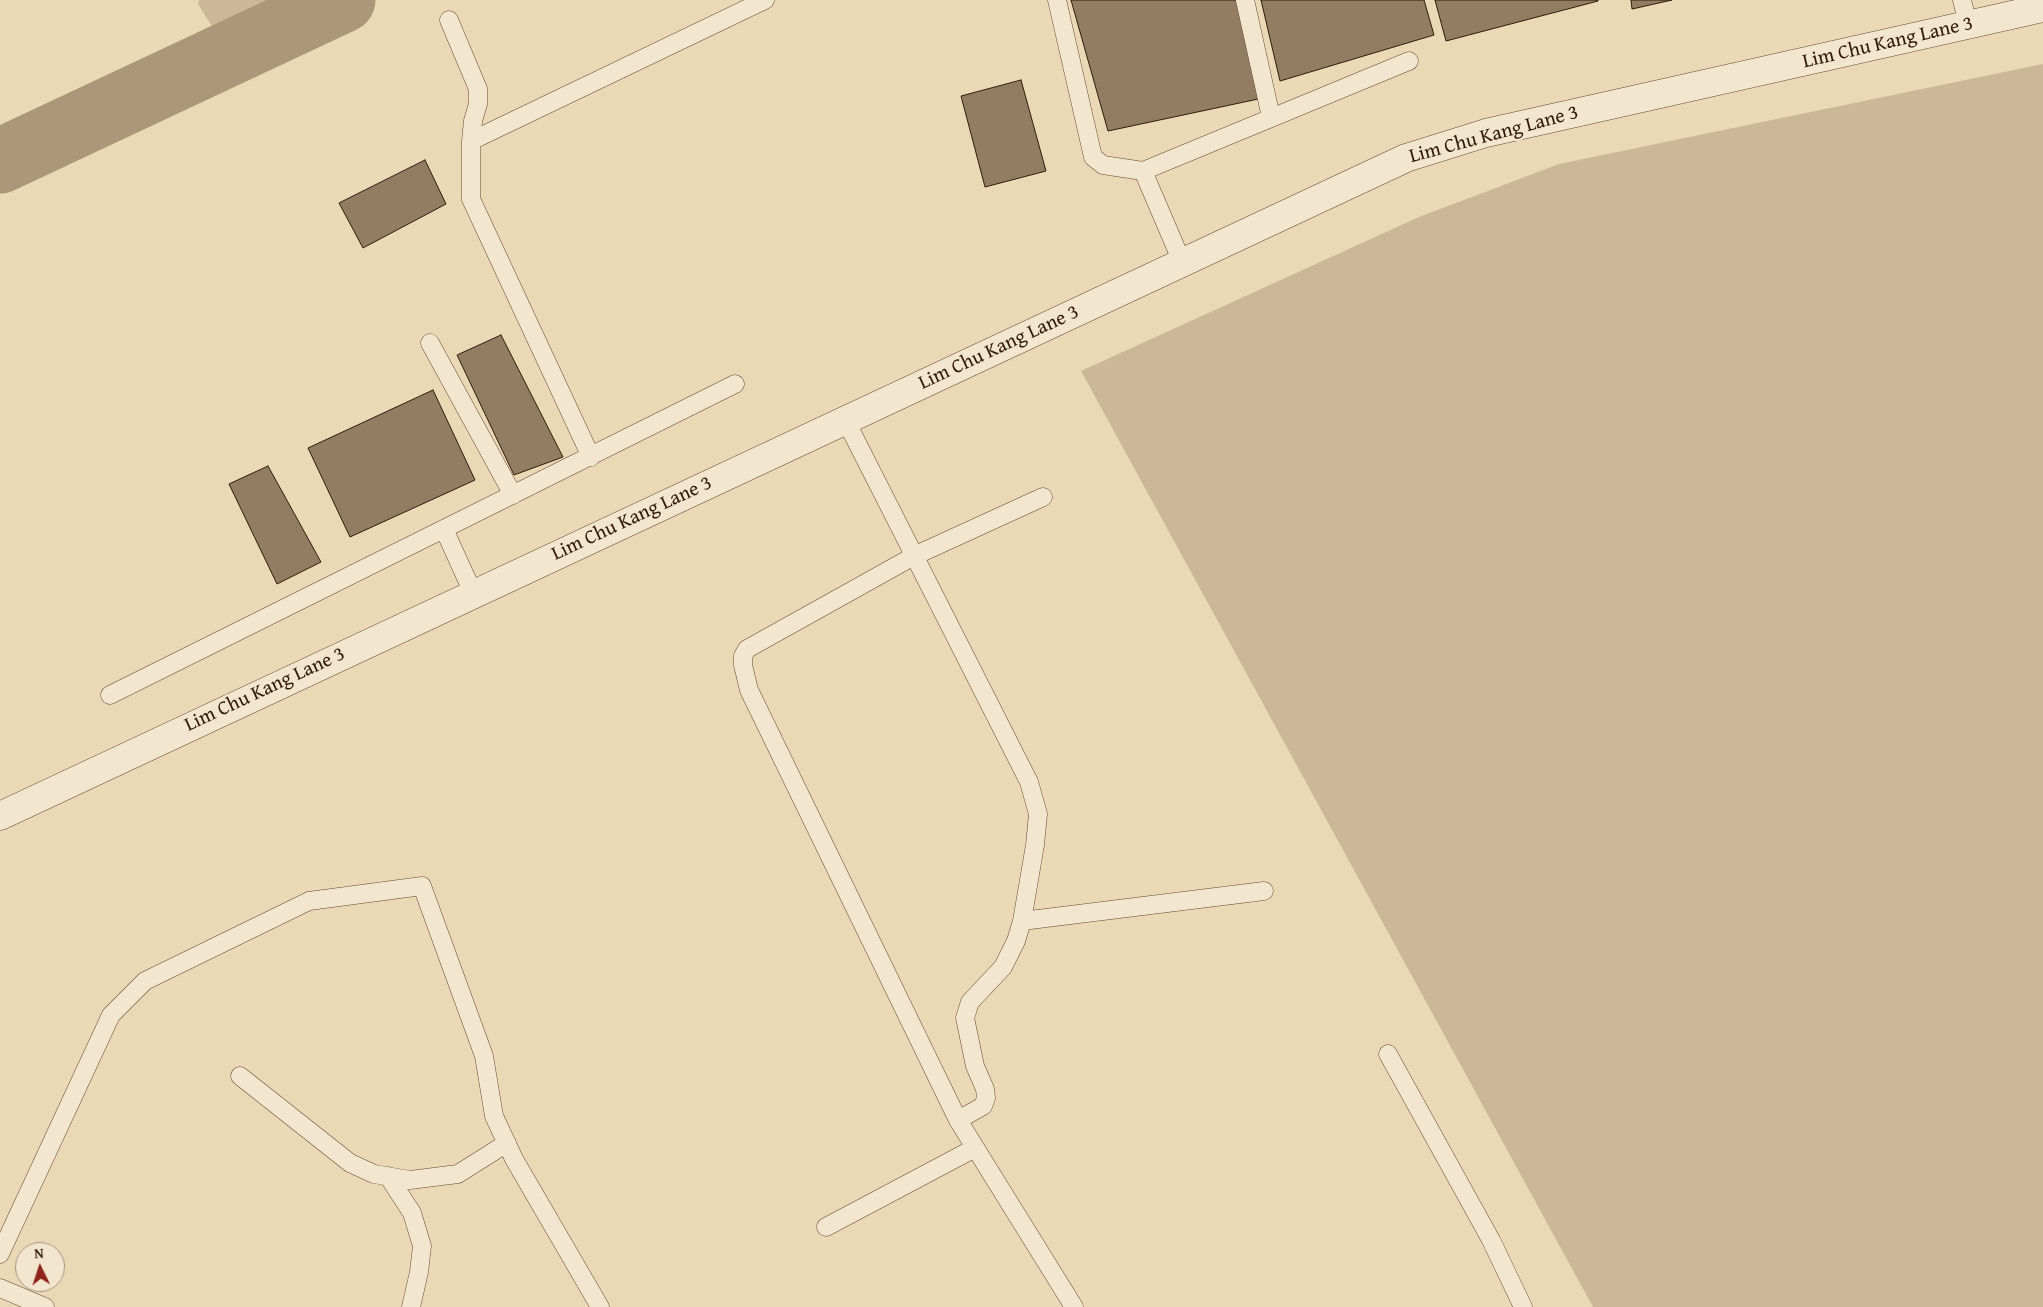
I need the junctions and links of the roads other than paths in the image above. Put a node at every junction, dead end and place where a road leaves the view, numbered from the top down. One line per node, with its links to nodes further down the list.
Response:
1 (765, 0): 9 (lane)
2 (1057, 0): 10 (lane)
3 (1245, 0): 8 (lane)
4 (2043, 8): 5 (street, Lim Chu Kang Lane 3)
5 (1965, 12): 11 (street, Lim Chu Kang Lane 3)
6 (449, 20): 9 (lane)
7 (1409, 61): 8 (lane)
8 (1271, 118): 10 (lane)
9 (471, 141): 15 (lane)
10 (1144, 171): 11 (lane)
11 (1182, 262): 14 (street, Lim Chu Kang Lane 3)
12 (430, 343): 16 (lane)
13 (735, 384): 15 (lane)
14 (845, 419): 19 (lane); 20 (street, Lim Chu Kang Lane 3)
15 (591, 457): 16 (lane)
16 (512, 495): 18 (lane)
17 (1043, 497): 19 (lane)
18 (444, 529): 20 (lane); 21 (lane)
19 (914, 556): 24 (lane); 27 (lane)
20 (473, 593): 22 (street, Lim Chu Kang Lane 3)
21 (110, 695)
22 (0, 816)
23 (1264, 892): 24 (lane)
24 (1022, 920): 27 (lane)
25 (1388, 1054): 38 (lane)
26 (240, 1076): 30 (lane)
27 (958, 1120): 29 (lane)
28 (507, 1143): 30 (lane); 32 (lane); 36 (lane)
29 (975, 1148): 31 (lane); 37 (lane)
30 (388, 1176): 35 (lane)
31 (826, 1227)
32 (0, 1254)
33 (0, 1288): 34 (lane)
34 (45, 1307)
35 (411, 1307)
36 (600, 1307)
37 (1074, 1307)
38 (1523, 1307)

